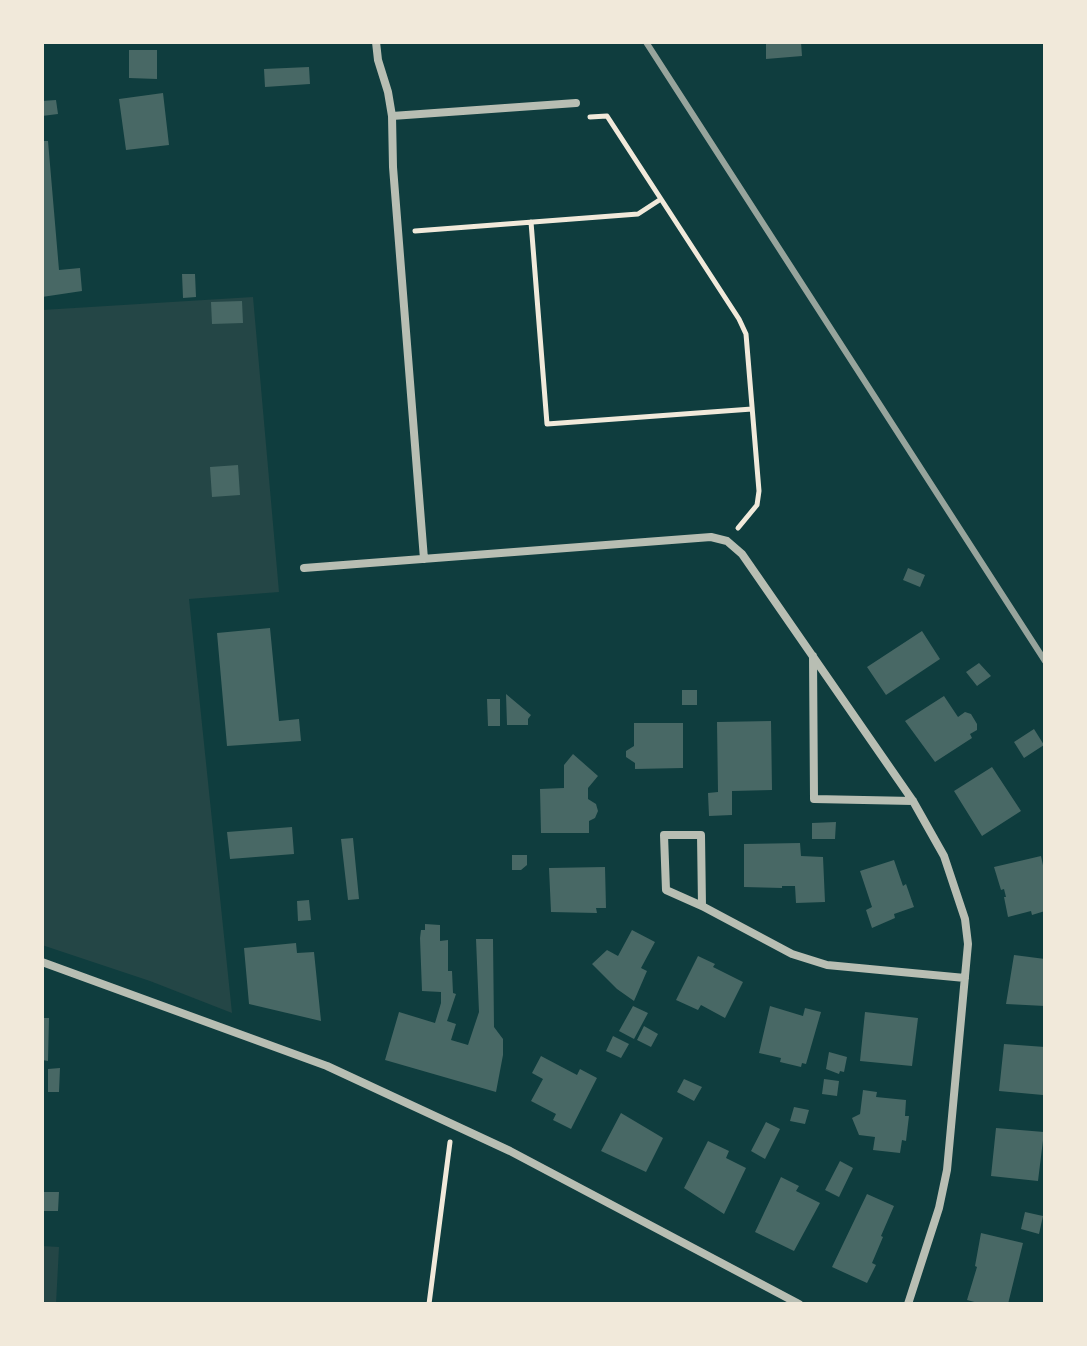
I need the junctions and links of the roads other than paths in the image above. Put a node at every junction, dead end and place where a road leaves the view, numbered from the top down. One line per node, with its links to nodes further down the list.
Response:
1 (376, 42): 3 (street)
2 (576, 103): 3 (street)
3 (392, 116): 4 (street)
4 (424, 559): 5 (street); 6 (street)
5 (304, 568)
6 (813, 656): 7 (street); 7 (street)
7 (913, 801): 10 (street)
8 (702, 906): 8 (street); 10 (street)
9 (42, 962): 11 (street)
10 (965, 978): 12 (street)
11 (799, 1304)
12 (908, 1304)

